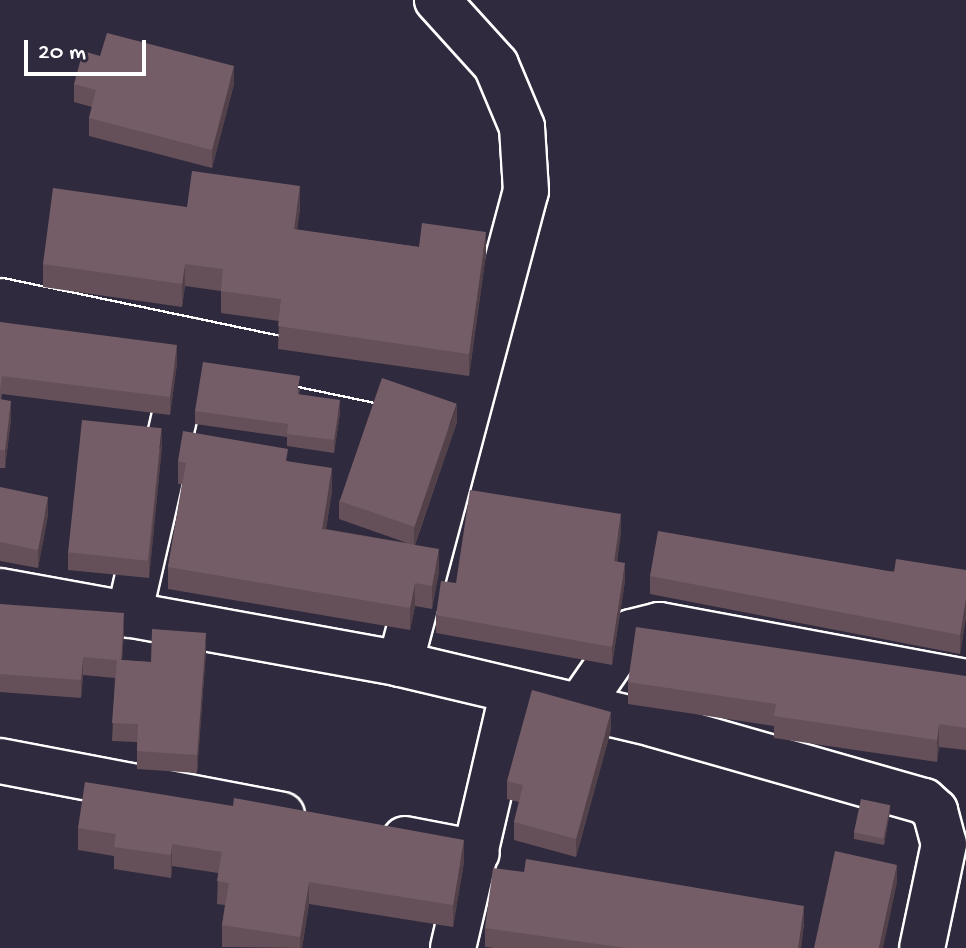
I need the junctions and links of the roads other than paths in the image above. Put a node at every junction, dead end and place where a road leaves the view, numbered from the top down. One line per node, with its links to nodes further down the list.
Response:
1 (437, 0): 4 (street)
2 (0, 301): 3 (street)
3 (192, 341): 4 (street); 6 (street)
4 (469, 399): 7 (street)
5 (0, 591): 6 (street)
6 (129, 615): 7 (street)
7 (400, 664): 9 (street)
8 (966, 682): 10 (street)
9 (513, 691): 10 (street); 14 (street)
10 (579, 707): 16 (street)
11 (0, 761): 12 (street)
12 (323, 823)
13 (369, 832): 14 (street)
14 (477, 853): 15 (street)
15 (453, 948)
16 (922, 948)

